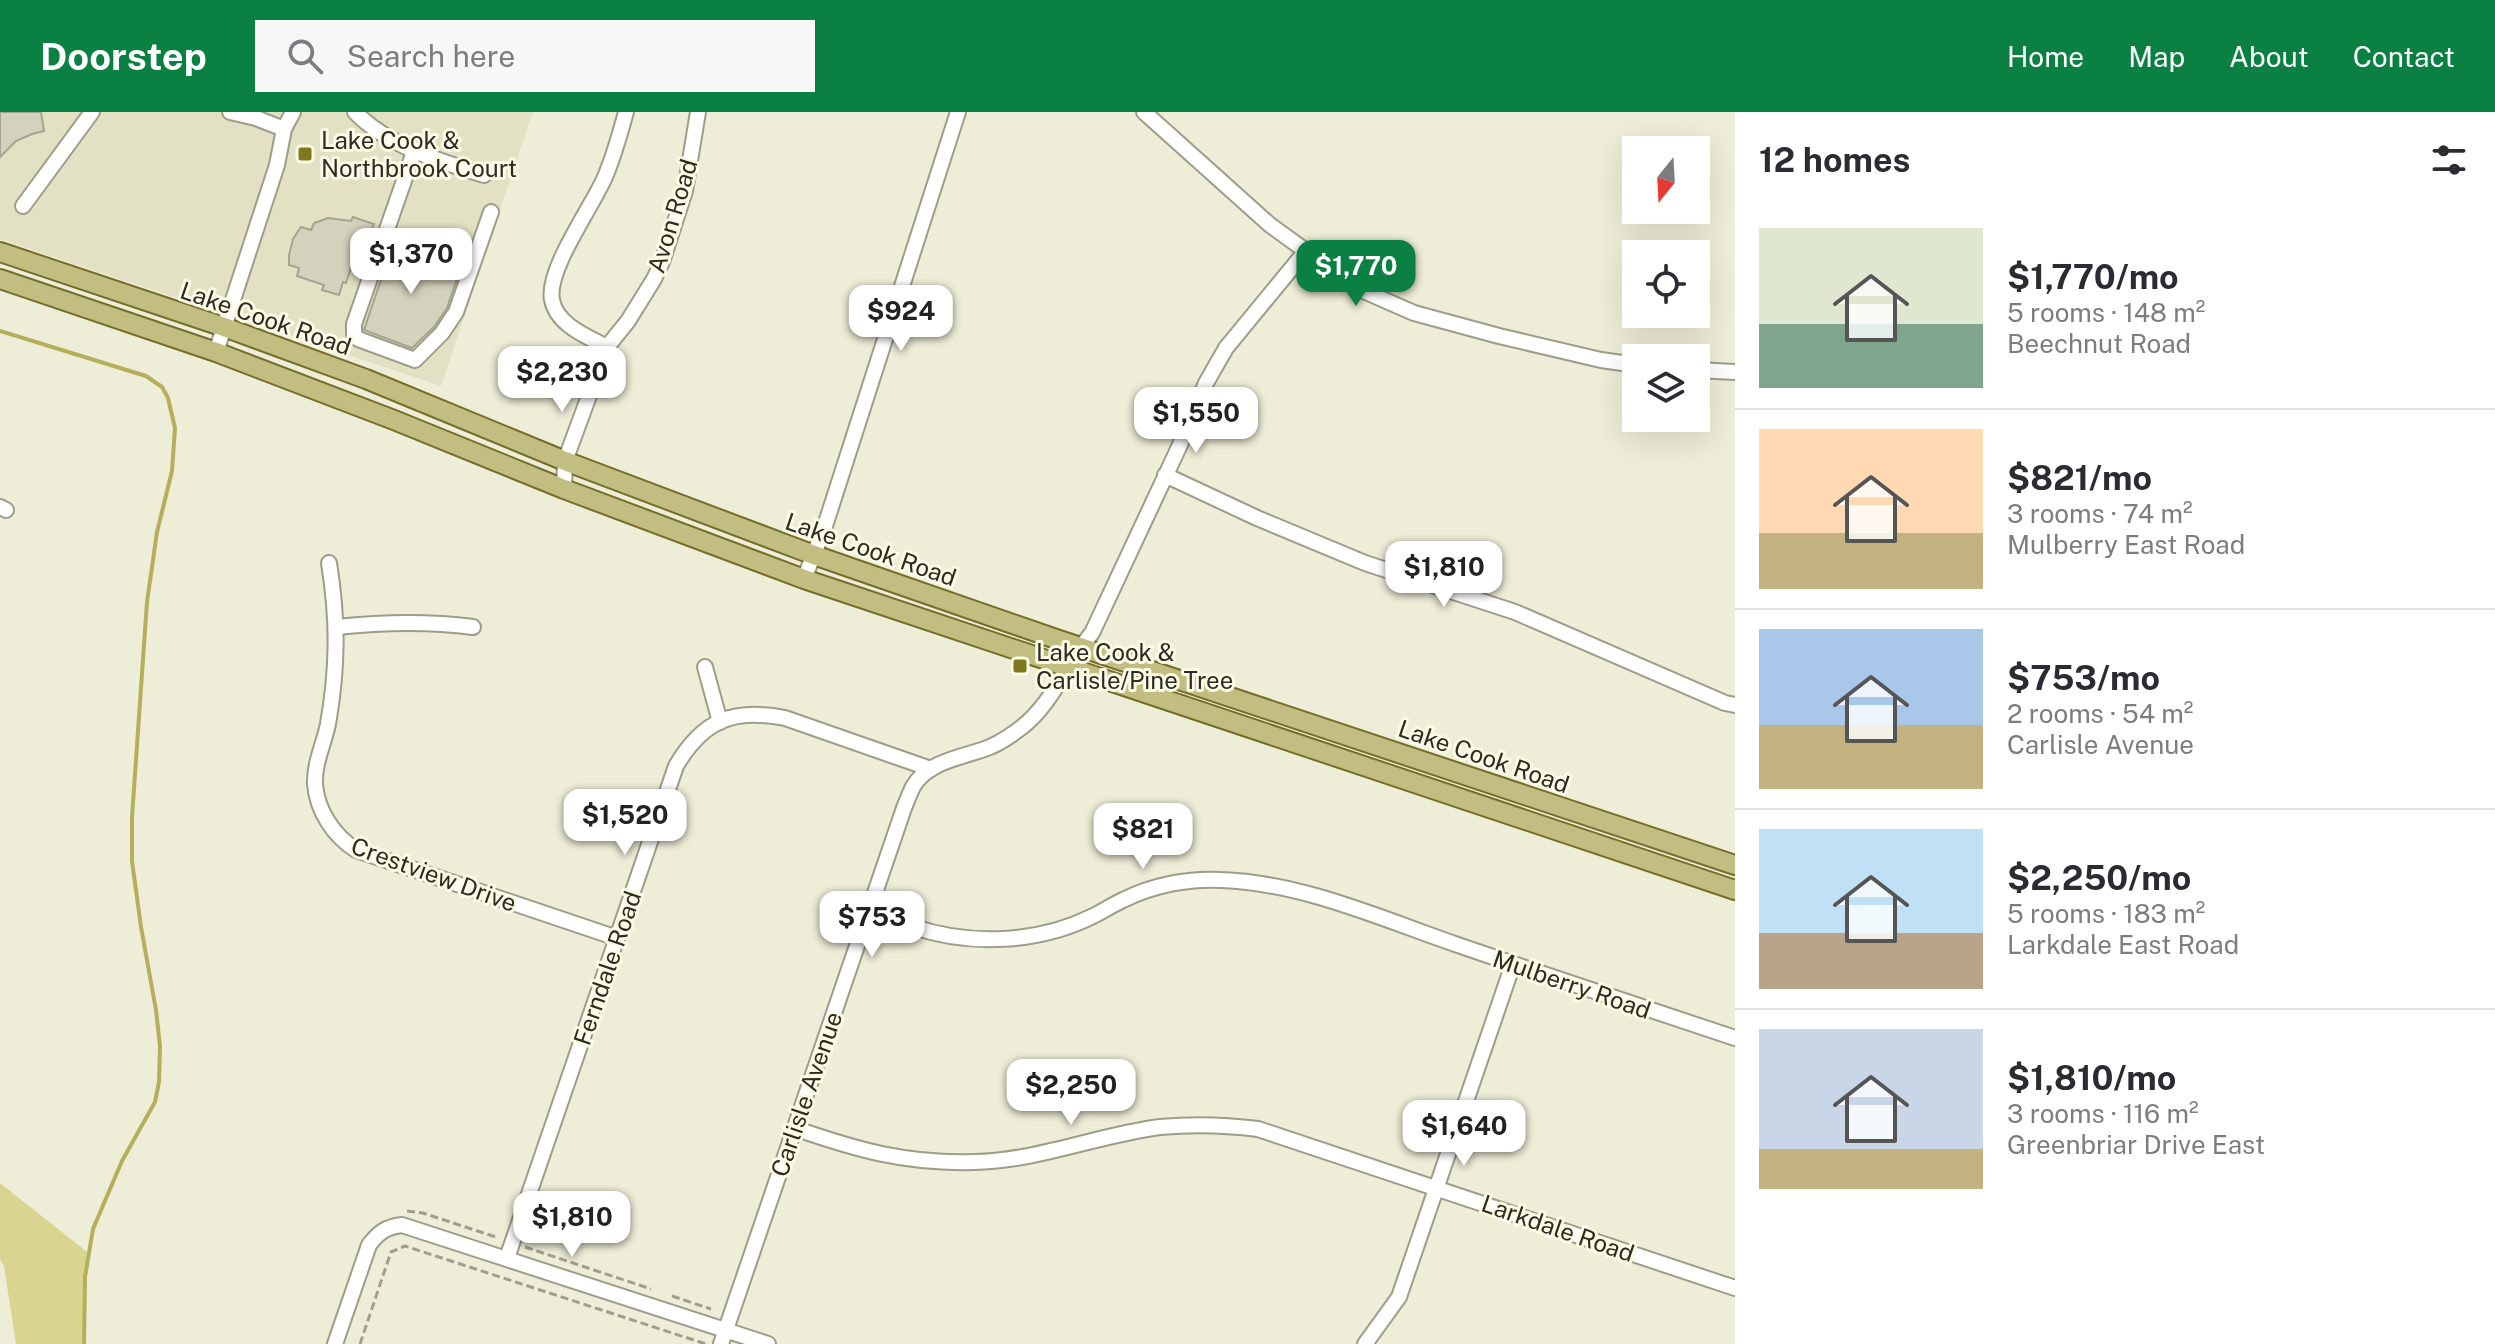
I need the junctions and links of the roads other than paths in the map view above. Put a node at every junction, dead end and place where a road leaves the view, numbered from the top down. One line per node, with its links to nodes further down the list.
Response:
1 (92, 112): 12 (street)
2 (230, 112): 9 (street)
3 (293, 112): 9 (street)
4 (355, 112): 10 (street)
5 (626, 112): 18 (street)
6 (698, 112): 18 (street, Avon Road)
7 (958, 112): 26 (street)
8 (1144, 112): 15 (street)
9 (284, 129): 17 (street)
10 (415, 149): 11 (street); 13 (street)
11 (484, 175)
12 (23, 206)
13 (491, 212)
14 (0, 252): 17 (main road, Lake Cook Road)
15 (1305, 252): 20 (street); 24 (street)
16 (0, 279): 19 (main road, Lake Cook Road)
17 (224, 327): 19 (street); 23 (main road, Lake Cook Road)
18 (607, 347): 23 (street, Avon Road)
19 (216, 352): 25 (main road, Lake Cook Road)
20 (1622, 363)
21 (1710, 371): 22 (street)
22 (1735, 372)
23 (565, 461): 25 (street, Avon Road); 26 (main road, Lake Cook Road)
24 (1165, 475): 31 (street); 34 (street)
25 (564, 489): 28 (main road, Lake Cook Road)
26 (814, 555): 28 (street); 31 (main road, Lake Cook Road)
27 (329, 563): 29 (street, Crestview Drive)
28 (804, 579): 33 (main road, Lake Cook Road)
29 (337, 627): 30 (street); 40 (street, Crestview Drive)
30 (473, 627)
31 (1080, 647): 33 (street); 37 (main road, Lake Cook Road)
32 (705, 667): 35 (street)
33 (1067, 669): 36 (street); 38 (main road, Lake Cook Road)
34 (1735, 705)
35 (720, 722): 36 (street, Ferndale Road); 40 (street, Ferndale Road)
36 (931, 769): 39 (street, Carlisle Avenue)
37 (1735, 865)
38 (1735, 890)
39 (869, 909): 41 (street, Mulberry Road); 43 (street, Carlisle Avenue)
40 (617, 938): 45 (street, Ferndale Road)
41 (1513, 964): 42 (street, Mulberry Road); 44 (street)
42 (1735, 1038)
43 (794, 1128): 44 (street, Larkdale Road); 47 (street, Carlisle Avenue)
44 (1437, 1188): 46 (street, Larkdale Road); 50 (street)
45 (507, 1258): 47 (street); 48 (street)
46 (1735, 1288)
47 (723, 1337): 49 (street)
48 (335, 1344)
49 (768, 1344)
50 (1365, 1344)

